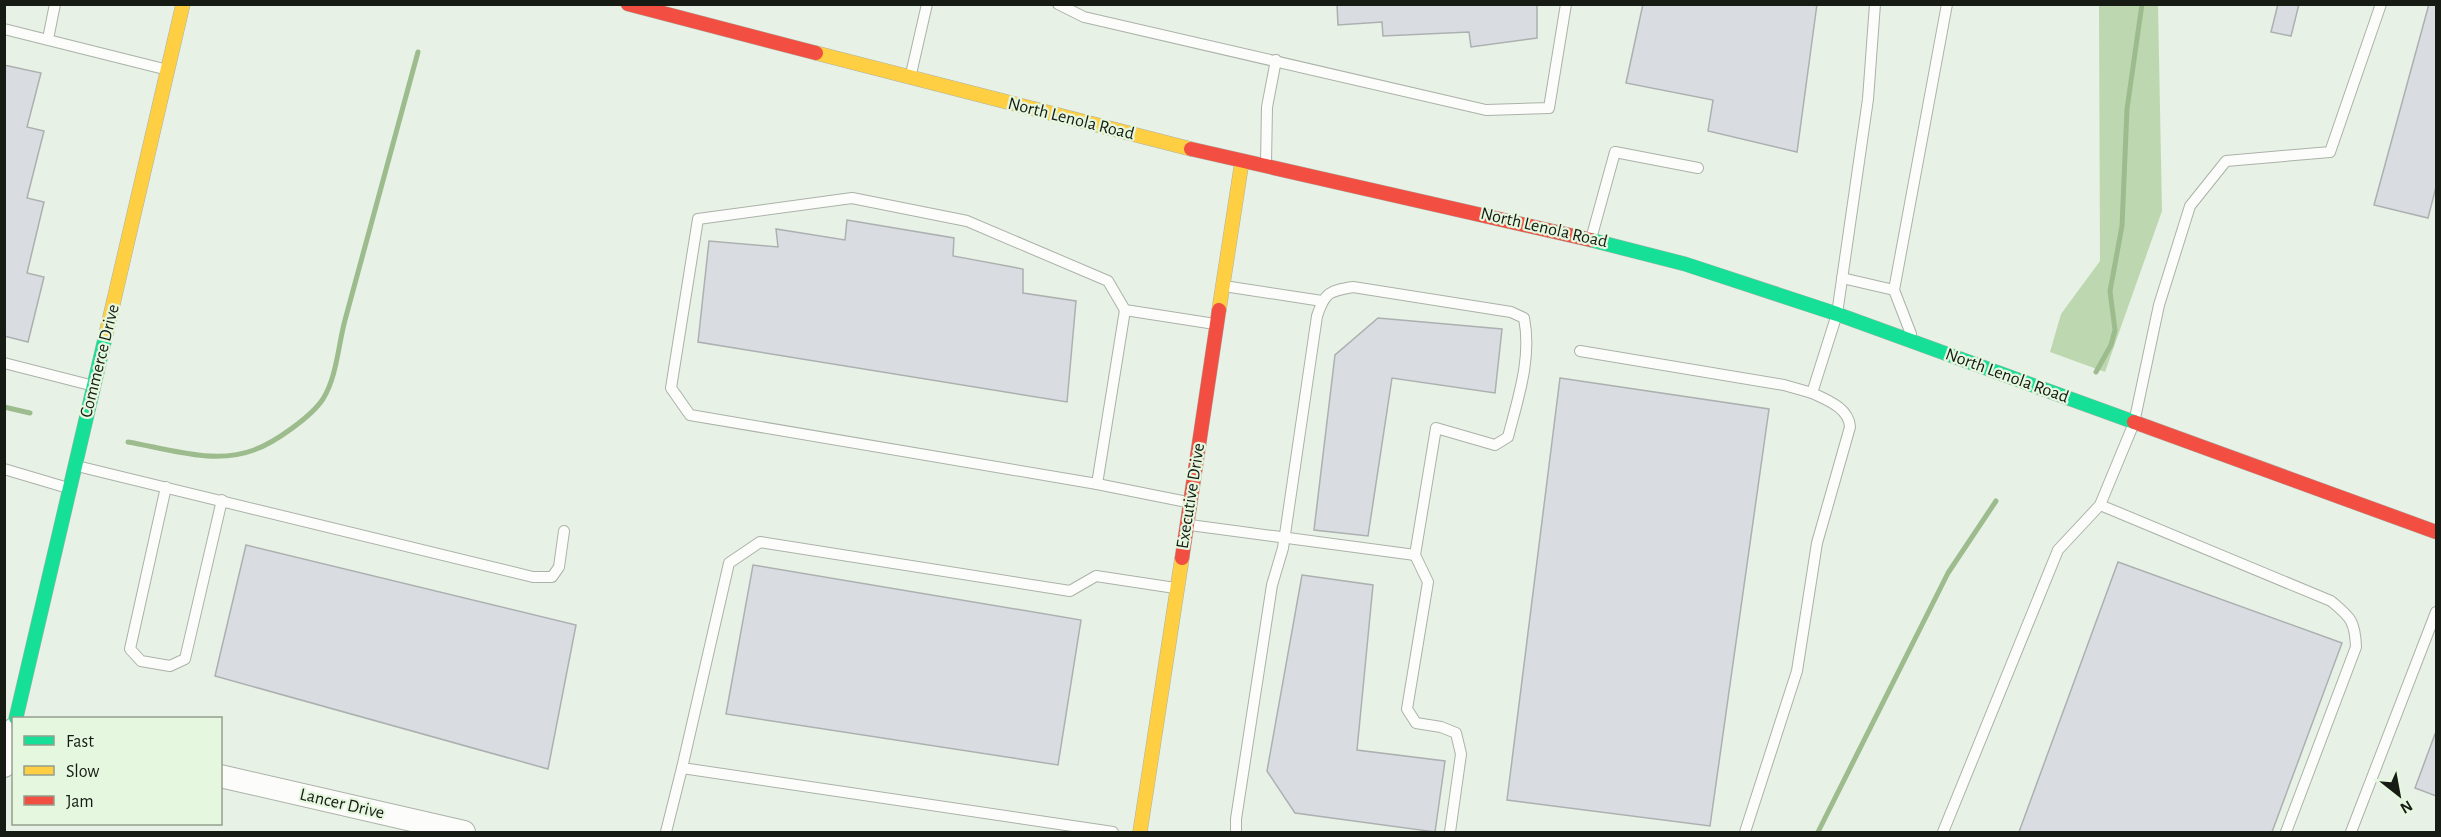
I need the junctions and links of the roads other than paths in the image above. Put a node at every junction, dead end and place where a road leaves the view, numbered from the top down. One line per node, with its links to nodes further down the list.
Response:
1 (55, 4): 11 (lane)
2 (183, 4): 13 (main road, Commerce Drive)
3 (628, 4): 14 (main road, North Lenola Road)
4 (927, 4): 14 (lane)
5 (1058, 4): 12 (lane)
6 (1566, 4): 12 (lane)
7 (1875, 4): 19 (lane)
8 (1947, 4): 21 (lane)
9 (2381, 4): 31 (lane)
10 (4, 29): 11 (lane)
11 (48, 39): 13 (lane)
12 (1276, 60): 16 (lane)
13 (168, 70): 29 (main road, Commerce Drive)
14 (910, 78): 15 (main road, North Lenola Road)
15 (1242, 160): 16 (main road, North Lenola Road); 20 (main road, Executive Drive)
16 (1266, 166): 18 (main road, North Lenola Road)
17 (1698, 168): 18 (lane)
18 (1591, 239): 24 (main road, North Lenola Road)
19 (1842, 278): 21 (lane); 24 (lane)
20 (1222, 286): 22 (lane); 25 (main road, Executive Drive)
21 (1894, 290): 26 (lane)
22 (1322, 301): 43 (lane); 44 (lane)
23 (1125, 310): 25 (lane); 34 (lane); 34 (lane)
24 (1837, 314): 26 (main road, North Lenola Road); 30 (lane)
25 (1216, 324): 38 (main road, Executive Drive)
26 (1915, 343): 31 (main road, North Lenola Road)
27 (1580, 351): 30 (lane)
28 (4, 363): 29 (lane)
29 (93, 386): 32 (main road, Commerce Drive)
30 (1812, 393): 59 (lane)
31 (2133, 423): 39 (lane); 42 (main road, North Lenola Road)
32 (74, 465): 35 (lane); 36 (main road, Commerce Drive)
33 (4, 469): 36 (lane)
34 (1097, 484): 38 (lane)
35 (166, 487): 37 (lane); 37 (lane)
36 (69, 488): 48 (main road, Commerce Drive)
37 (222, 500): 41 (lane)
38 (1190, 503): 40 (main road, Executive Drive)
39 (2100, 505): 60 (lane); 61 (lane)
40 (1186, 525): 43 (lane); 45 (main road, Executive Drive)
41 (564, 531)
42 (2436, 532)
43 (1284, 539): 44 (lane); 57 (lane)
44 (1415, 555): 58 (lane)
45 (1177, 589): 51 (lane); 56 (main road, Executive Drive)
46 (2436, 612): 47 (lane)
47 (2431, 640): 62 (lane)
48 (14, 717)
49 (11, 731): 50 (street, Commerce Drive)
50 (4, 766)
51 (682, 768): 54 (lane); 55 (lane)
52 (222, 776): 53 (street, Lancer Drive)
53 (464, 832)
54 (666, 832)
55 (1113, 832)
56 (1140, 832)
57 (1236, 832)
58 (1450, 832)
59 (1745, 832)
60 (1943, 832)
61 (2286, 832)
62 (2351, 832)

